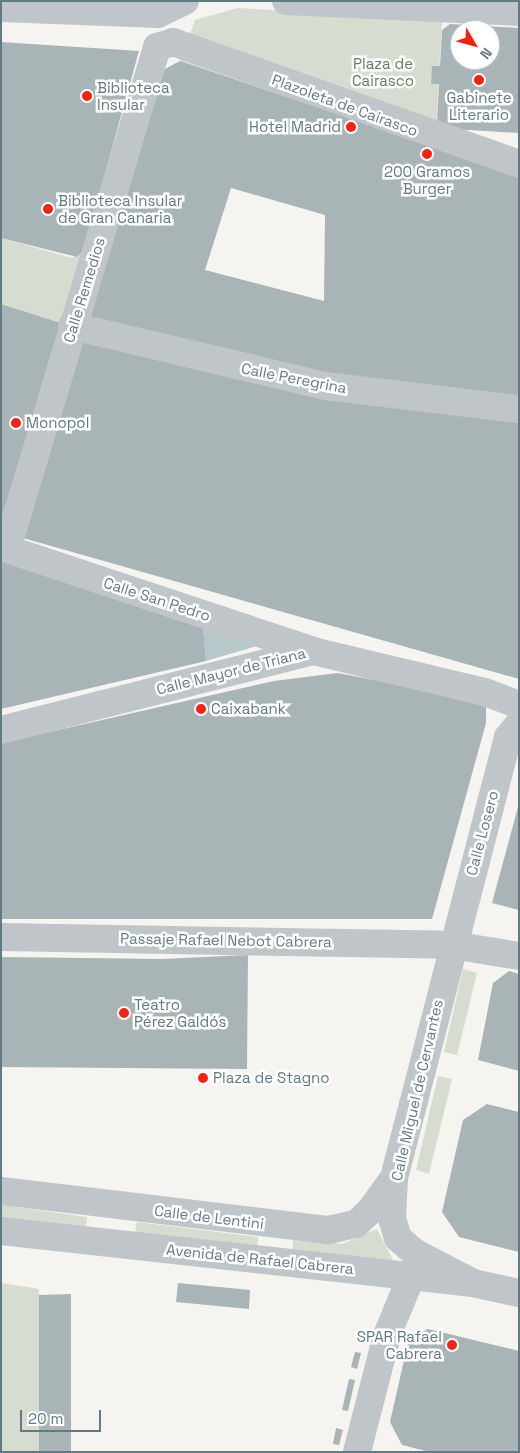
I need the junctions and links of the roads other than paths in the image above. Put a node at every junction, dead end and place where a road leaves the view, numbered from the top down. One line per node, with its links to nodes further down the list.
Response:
1 (185, 1): 5 (street)
2 (286, 1): 4 (street)
3 (1, 8): 5 (street)
4 (519, 12)
5 (158, 14): 6 (street, Calle Remedios)
6 (165, 44): 7 (street, Plazoleta de Cairasco); 8 (street, Calle Remedios)
7 (519, 164)
8 (72, 326): 9 (street, Calle Peregrina); 10 (street, Calle Remedios)
9 (519, 409)
10 (4, 548): 11 (street, Calle San Pedro)
11 (312, 651): 12 (street, Calle Mayor de Triana); 14 (street, Calle Mayor de Triana)
12 (519, 705)
13 (519, 724): 16 (street, Calle Losero)
14 (1, 730)
15 (1, 937): 16 (street, Passaje Rafael Nebot Cabrera)
16 (452, 945): 17 (street, Passaje Rafael Nebot Cabrera); 18 (street, Calle Miguel de Cervantes)
17 (519, 956)
18 (394, 1178): 19 (street, Calle de Lentini); 22 (street, Calle Miguel de Cervantes)
19 (1, 1191)
20 (1, 1231): 21 (street, Avenida de Rafael Cabrera)
21 (411, 1277): 22 (street, Avenida de Rafael Cabrera); 24 (street)
22 (473, 1283): 23 (street, Avenida de Rafael Cabrera)
23 (519, 1293)
24 (357, 1452)

